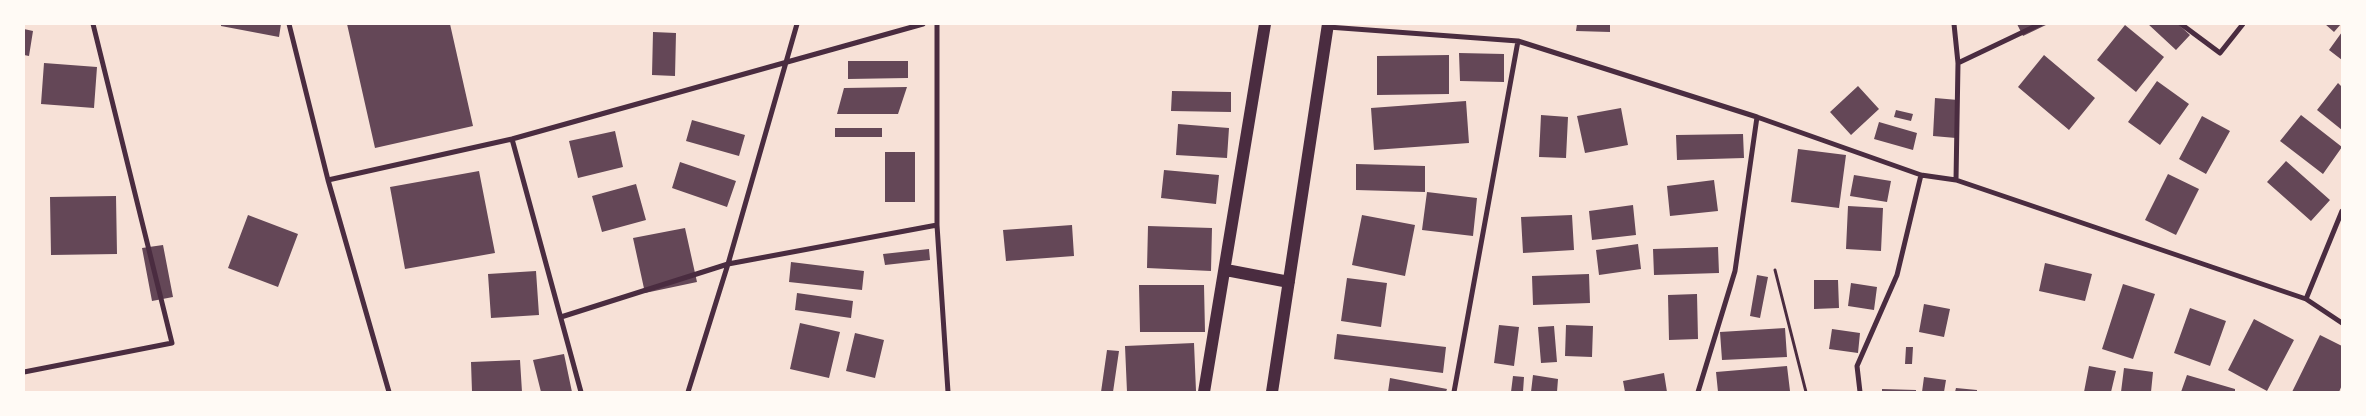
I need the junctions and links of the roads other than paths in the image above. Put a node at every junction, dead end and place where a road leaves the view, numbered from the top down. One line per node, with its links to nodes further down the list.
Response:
1 (93, 24): 28 (street)
2 (289, 24): 18 (street)
3 (798, 24): 13 (street)
4 (923, 24): 13 (street)
5 (937, 24): 21 (street)
6 (1265, 24): 23 (main road)
7 (1954, 24): 14 (street)
8 (2040, 24): 14 (street)
9 (2181, 24): 10 (street)
10 (2243, 24)
11 (1328, 25): 12 (street); 24 (main road)
12 (1518, 42): 15 (street); 35 (street)
13 (785, 62): 16 (street); 22 (street)
14 (1958, 63): 19 (street)
15 (1757, 117): 17 (street); 36 (street)
16 (512, 139): 18 (street); 26 (street)
17 (1921, 175): 19 (street); 37 (street)
18 (328, 180): 29 (street)
19 (1956, 180): 25 (street)
20 (2342, 211): 25 (street)
21 (937, 225): 22 (street); 32 (street)
22 (728, 264): 26 (street); 31 (street)
23 (1226, 270): 24 (main road); 33 (main road)
24 (1289, 282): 34 (main road)
25 (2306, 299): 27 (street)
26 (562, 317): 30 (street)
27 (2342, 323)
28 (24, 372)
29 (389, 392)
30 (581, 392)
31 (688, 392)
32 (948, 392)
33 (1204, 392)
34 (1272, 392)
35 (1454, 392)
36 (1698, 392)
37 (1860, 392)

